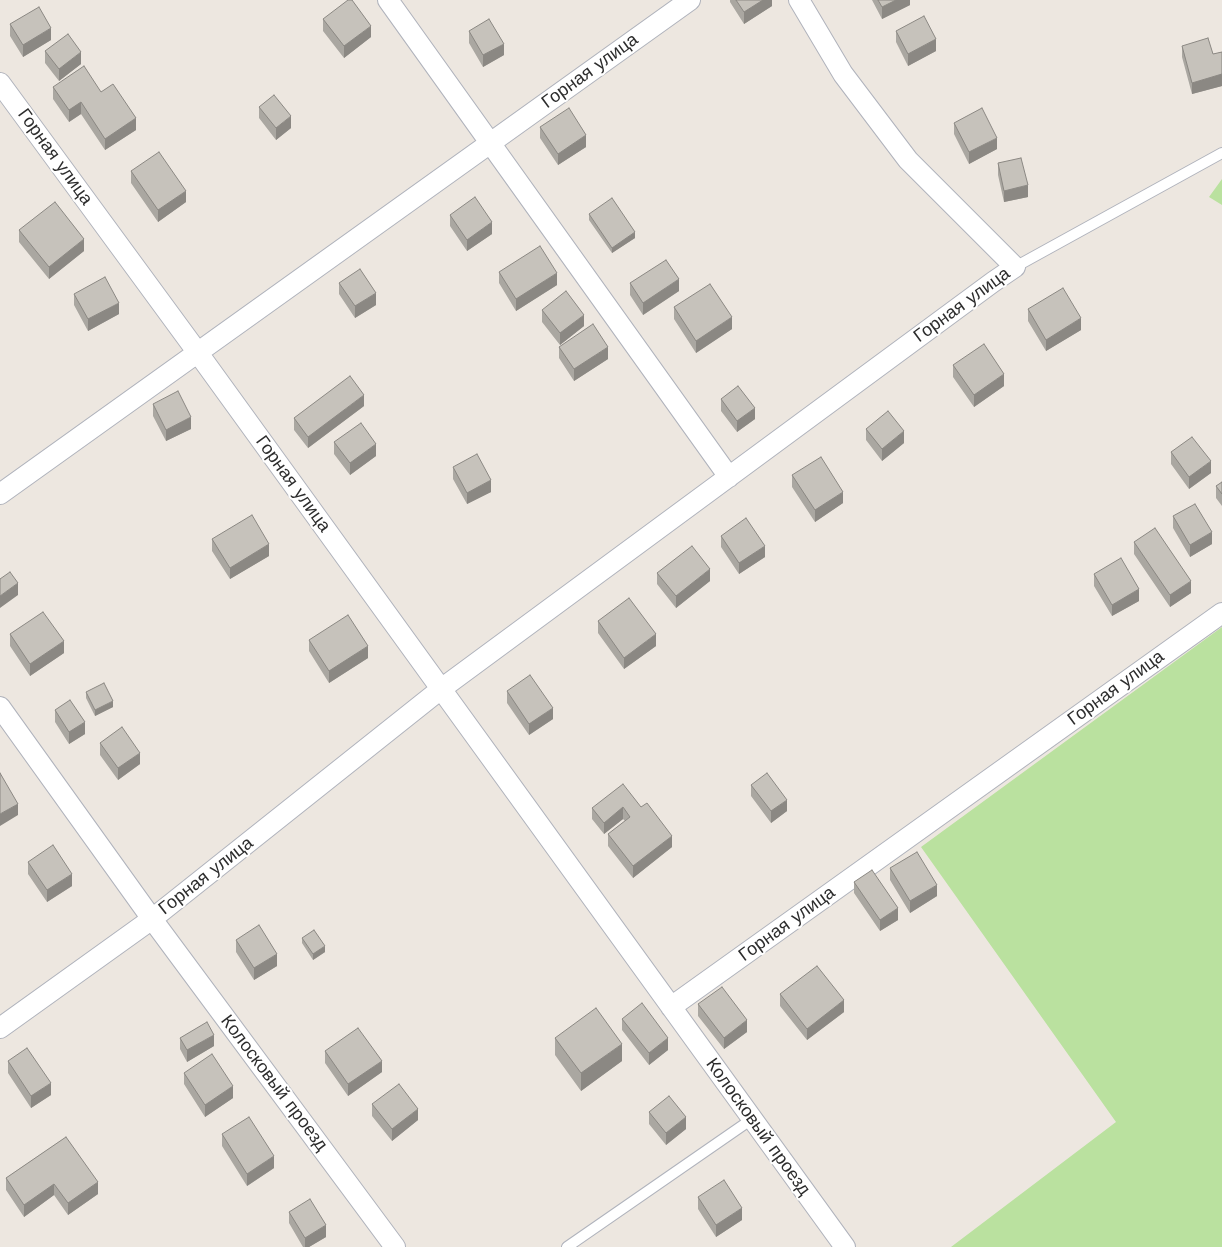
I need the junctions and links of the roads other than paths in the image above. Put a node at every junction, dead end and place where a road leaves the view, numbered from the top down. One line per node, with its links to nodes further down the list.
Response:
1 (388, 0): 5 (street)
2 (690, 0): 5 (street, Горная улица)
3 (799, 0): 7 (street, Горная улица)
4 (0, 83): 8 (street, Горная улица)
5 (490, 143): 8 (street, Горная улица); 9 (street)
6 (1222, 154): 7 (lane)
7 (1015, 267): 9 (street, Горная улица)
8 (198, 353): 10 (street, Горная улица); 12 (street, Горная улица)
9 (729, 476): 12 (street, Горная улица)
10 (0, 494)
11 (1222, 613): 15 (street, Горная улица)
12 (441, 689): 14 (street, Горная улица); 15 (street, Горная улица)
13 (0, 707): 14 (street, Горная улица)
14 (152, 918): 16 (street); 18 (street, Колосковый проезд)
15 (671, 1007): 17 (street, Колосковый проезд)
16 (0, 1028)
17 (752, 1119): 19 (lane); 20 (street, Колосковый проезд)
18 (395, 1247)
19 (567, 1247)
20 (845, 1247)

